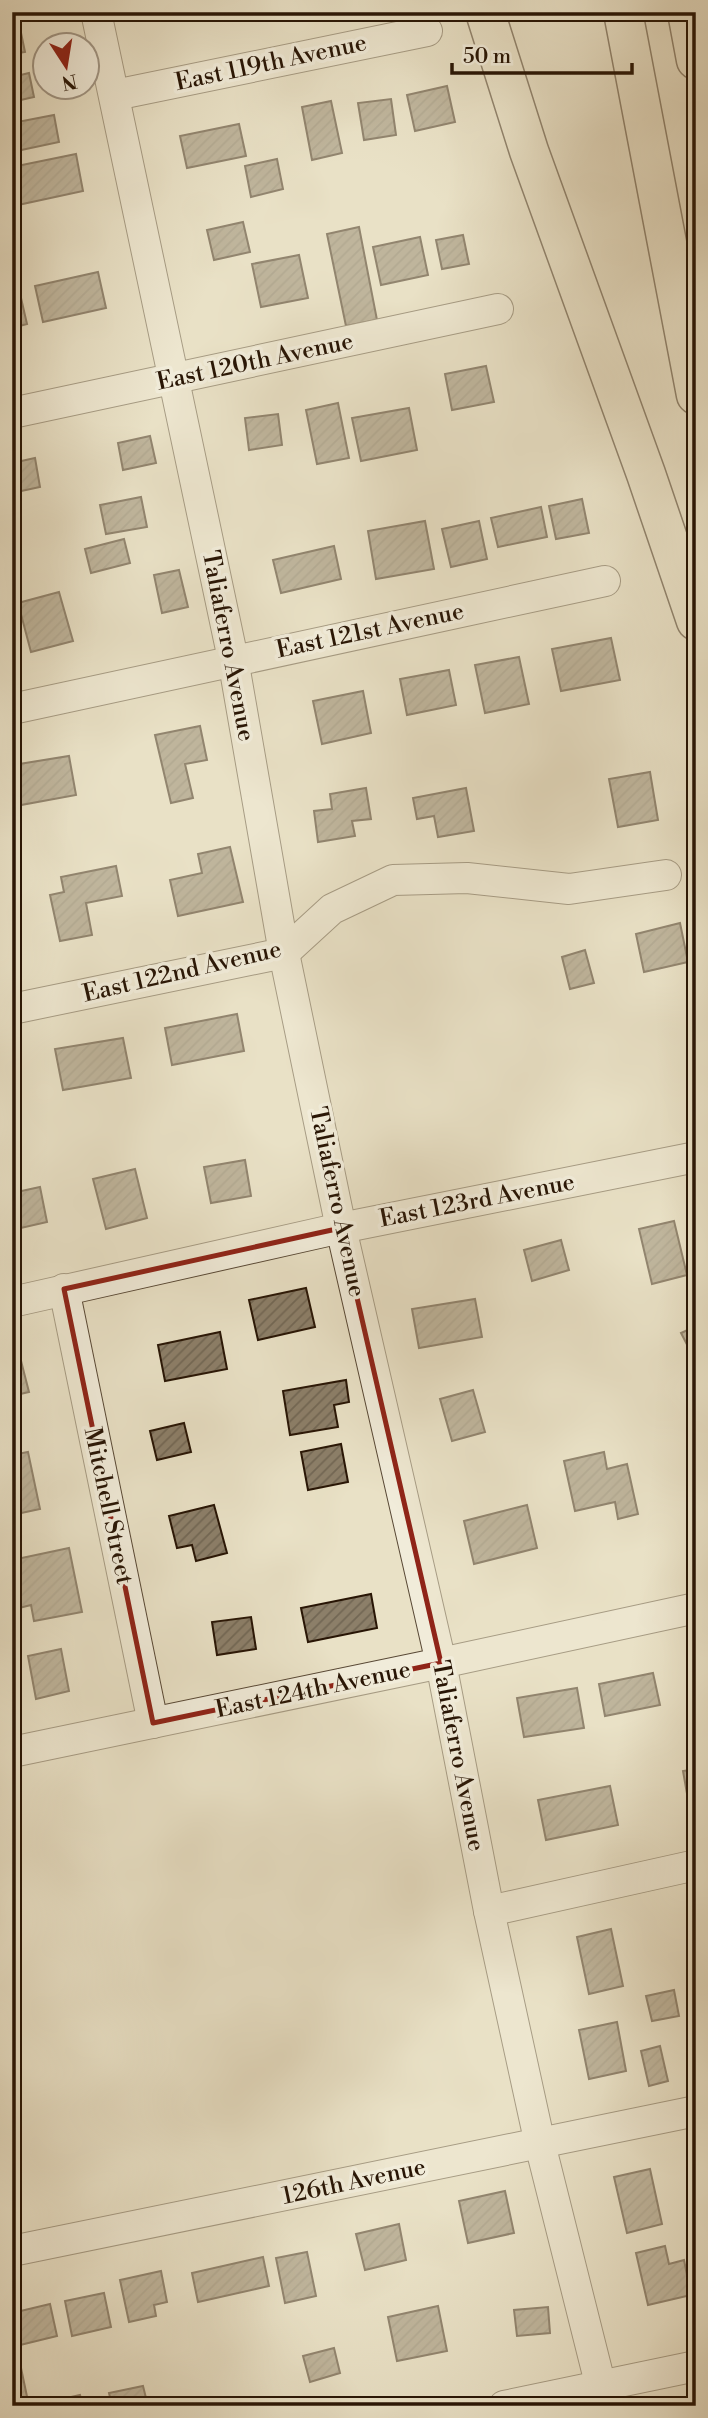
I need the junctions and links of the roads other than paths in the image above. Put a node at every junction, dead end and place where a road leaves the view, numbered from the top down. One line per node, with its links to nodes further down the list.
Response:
1 (96, 12): 7 (street, Taliaferro Avenue)
2 (485, 12): 13 (highway)
3 (623, 12): 10 (highway)
4 (687, 12): 6 (highway)
5 (427, 31): 7 (street, East 119th Avenue)
6 (696, 60)
7 (115, 95): 9 (street, Taliaferro Avenue)
8 (498, 309): 9 (street, East 120th Avenue)
9 (173, 380): 11 (street, East 120th Avenue); 14 (street, Taliaferro Avenue)
10 (696, 394)
11 (12, 413)
12 (605, 581): 14 (street, East 121st Avenue)
13 (696, 621)
14 (233, 660): 15 (street, East 121st Avenue); 17 (street, Taliaferro Avenue)
15 (12, 709)
16 (666, 875): 17 (street, East 122nd Avenue)
17 (284, 953): 18 (street, East 122nd Avenue); 20 (street, Taliaferro Avenue)
18 (12, 1009)
19 (696, 1157): 20 (street, East 123rd Avenue)
20 (341, 1228): 21 (street, East 123rd Avenue); 24 (street, Taliaferro Avenue)
21 (64, 1289): 22 (street, East 123rd Avenue); 25 (street, Mitchell Street)
22 (12, 1302)
23 (696, 1608): 24 (street, East 124th Avenue)
24 (441, 1663): 25 (street, East 124th Avenue); 28 (street, Taliaferro Avenue)
25 (153, 1723): 26 (street, East 124th Avenue)
26 (12, 1752)
27 (696, 1865): 28 (street)
28 (489, 1911): 30 (street, Taliaferro Avenue)
29 (696, 2111): 30 (street, 126th Avenue)
30 (540, 2144): 31 (street, 126th Avenue); 33 (street, Taliaferro Avenue)
31 (12, 2251)
32 (696, 2367): 33 (street)
33 (601, 2387): 34 (street)
34 (504, 2406)

